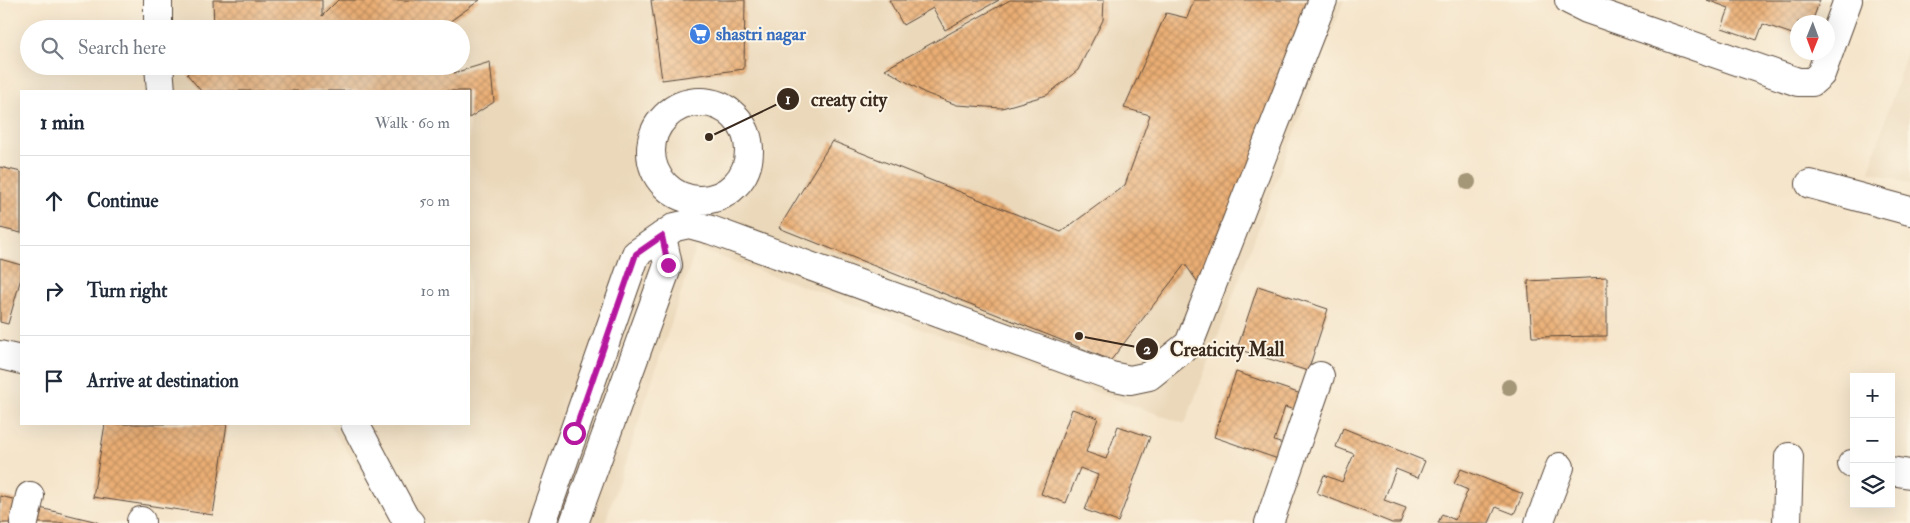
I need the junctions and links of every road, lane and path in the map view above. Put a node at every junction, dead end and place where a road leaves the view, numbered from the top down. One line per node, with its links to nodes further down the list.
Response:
1 (158, 0): 5 (street)
2 (1323, 0): 11 (street)
3 (1848, 0): 4 (street)
4 (1582, 3)
5 (158, 20)
6 (160, 75): 7 (street)
7 (161, 90)
8 (1810, 184): 10 (street)
9 (704, 200): 11 (street)
10 (1910, 211)
11 (701, 227): 12 (street)
12 (662, 236): 24 (street); 25 (street)
13 (0, 355): 14 (street)
14 (20, 360)
15 (1320, 376): 26 (street)
16 (355, 425): 23 (street)
17 (1789, 457): 28 (street)
18 (1560, 467): 27 (street)
19 (1895, 472): 20 (street)
20 (1910, 474)
21 (30, 496): 22 (street)
22 (24, 523)
23 (410, 523)
24 (542, 523)
25 (574, 523)
26 (1269, 523)
27 (1539, 523)
28 (1787, 523)

